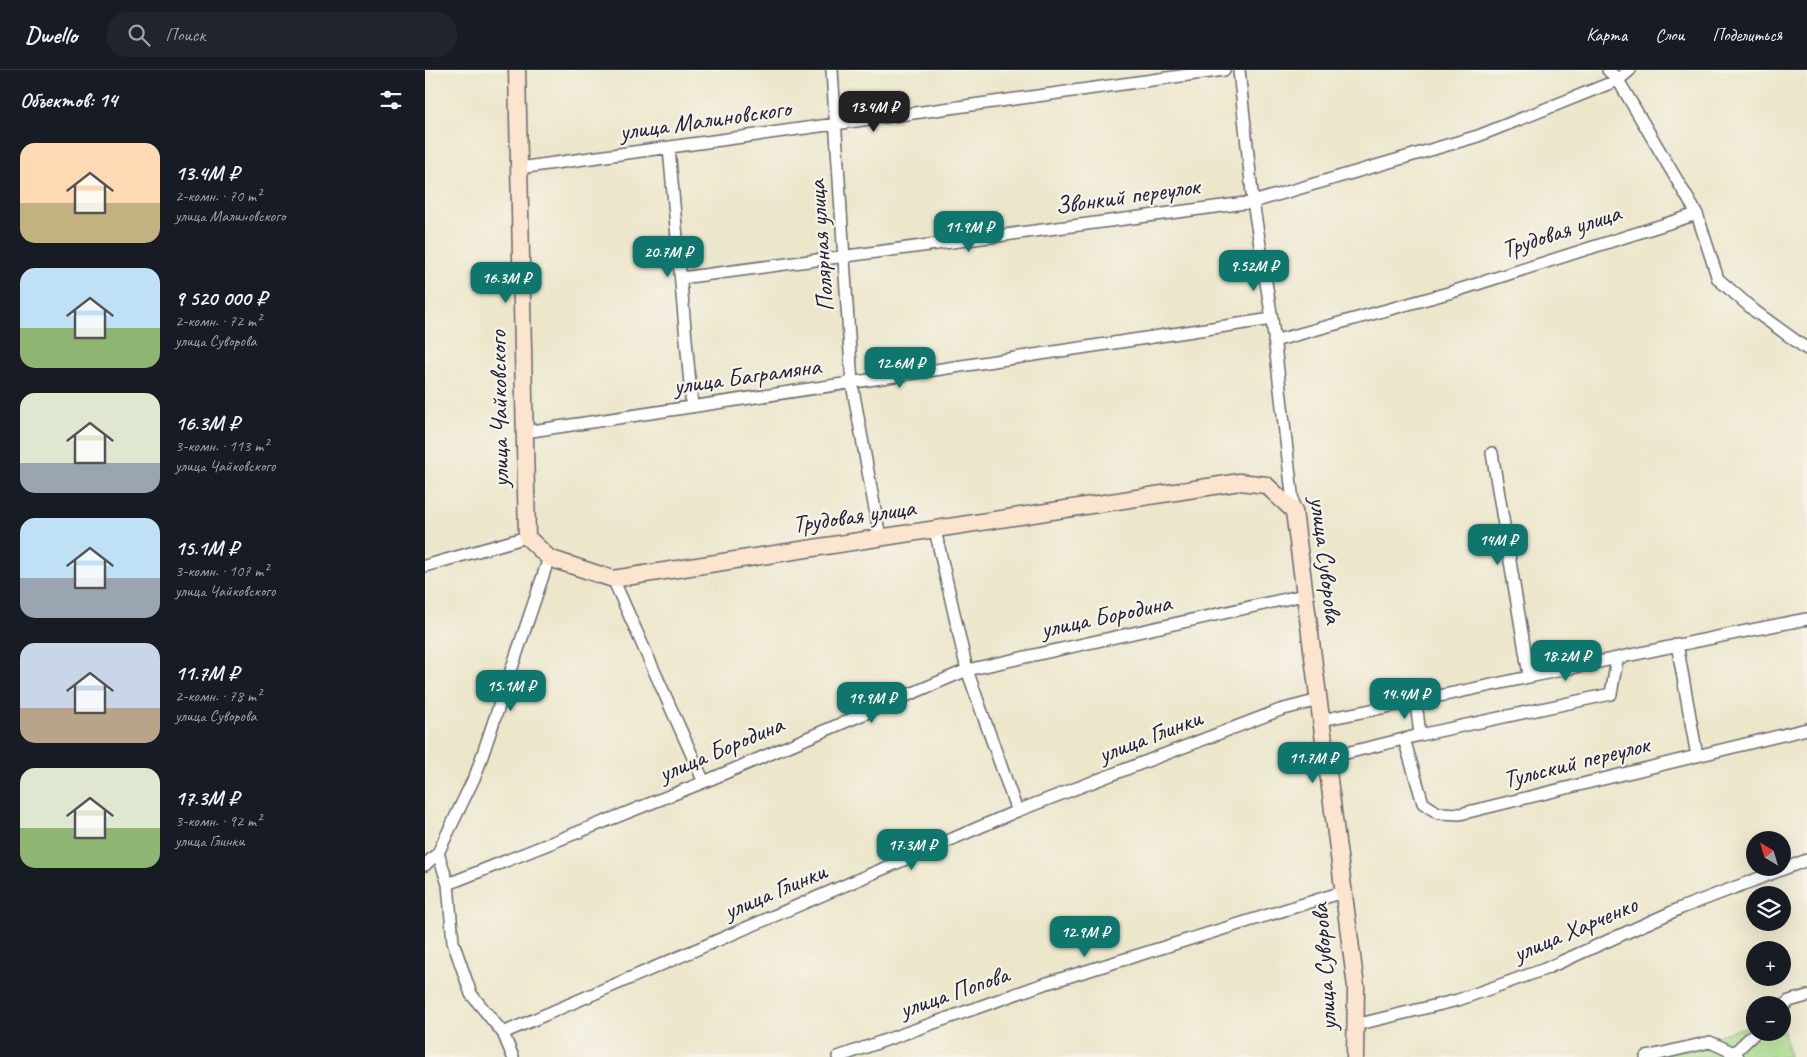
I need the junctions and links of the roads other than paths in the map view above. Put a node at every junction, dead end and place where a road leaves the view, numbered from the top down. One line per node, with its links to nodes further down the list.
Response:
1 (517, 70): 10 (main road, улица Чайковского)
2 (832, 70): 8 (street, Полярная улица)
3 (1224, 70): 8 (street, улица Малиновского)
4 (1239, 70): 11 (street, улица Суворова)
5 (1608, 70): 7 (street)
6 (1630, 70): 7 (street)
7 (1618, 80): 11 (street, Звонкий переулок); 12 (street)
8 (835, 125): 9 (street, улица Малиновского); 13 (street, Полярная улица)
9 (669, 148): 10 (street, улица Малиновского); 14 (street)
10 (519, 168): 20 (main road, улица Чайковского)
11 (1253, 202): 13 (street, Звонкий переулок); 15 (street, улица Суворова)
12 (1697, 214): 16 (street, Трудовая улица); 17 (street)
13 (844, 257): 14 (street, Звонкий переулок); 18 (street, Полярная улица)
14 (681, 278): 19 (street)
15 (1272, 320): 16 (street, улица Суворова); 18 (street, улица Баграмяна)
16 (1274, 340): 22 (street, улица Суворова)
17 (1807, 349)
18 (852, 384): 19 (street, улица Баграмяна); 25 (street, Полярная улица)
19 (692, 407): 20 (street, улица Баграмяна)
20 (525, 432): 24 (main road, улица Чайковского)
21 (1492, 453): 34 (street)
22 (1295, 511): 23 (main road, Трудовая улица); 29 (main road, улица Суворова)
23 (935, 530): 25 (main road, Трудовая улица); 33 (street)
24 (527, 537): 26 (main road, Трудовая улица); 27 (street)
25 (880, 537): 28 (main road, Трудовая улица)
26 (549, 558): 28 (main road, Трудовая улица); 45 (street)
27 (425, 566)
28 (613, 579): 43 (street)
29 (1305, 595): 33 (street, улица Бородина); 35 (main road, улица Суворова)
30 (1807, 619): 31 (street)
31 (1677, 644): 32 (street); 41 (street)
32 (1617, 660): 34 (street); 39 (street)
33 (967, 670): 43 (street, улица Бородина); 44 (street)
34 (1529, 676): 36 (street)
35 (1319, 700): 37 (main road, улица Суворова); 44 (street, улица Глинки)
36 (1416, 702): 37 (street); 39 (street)
37 (1320, 720): 42 (main road, улица Суворова)
38 (1807, 729): 41 (street, Тульский переулок)
39 (1420, 735): 40 (street)
40 (1404, 739): 41 (street, Тульский переулок); 42 (street)
41 (1697, 756)
42 (1326, 758): 49 (main road, улица Суворова)
43 (704, 782): 48 (street, улица Бородина)
44 (1017, 811): 53 (street, улица Глинки)
45 (438, 853): 47 (street); 48 (street)
46 (1807, 860): 52 (street, улица Харченко)
47 (425, 864)
48 (448, 884): 53 (street)
49 (1343, 892): 52 (main road, улица Суворова); 57 (street, улица Попова)
50 (1807, 996): 51 (street)
51 (1791, 1002)
52 (1355, 1025): 58 (main road, улица Суворова)
53 (503, 1033): 56 (street)
54 (1748, 1041): 55 (street)
55 (1736, 1055): 59 (street)
56 (513, 1057)
57 (838, 1057)
58 (1355, 1057)
59 (1647, 1057)

